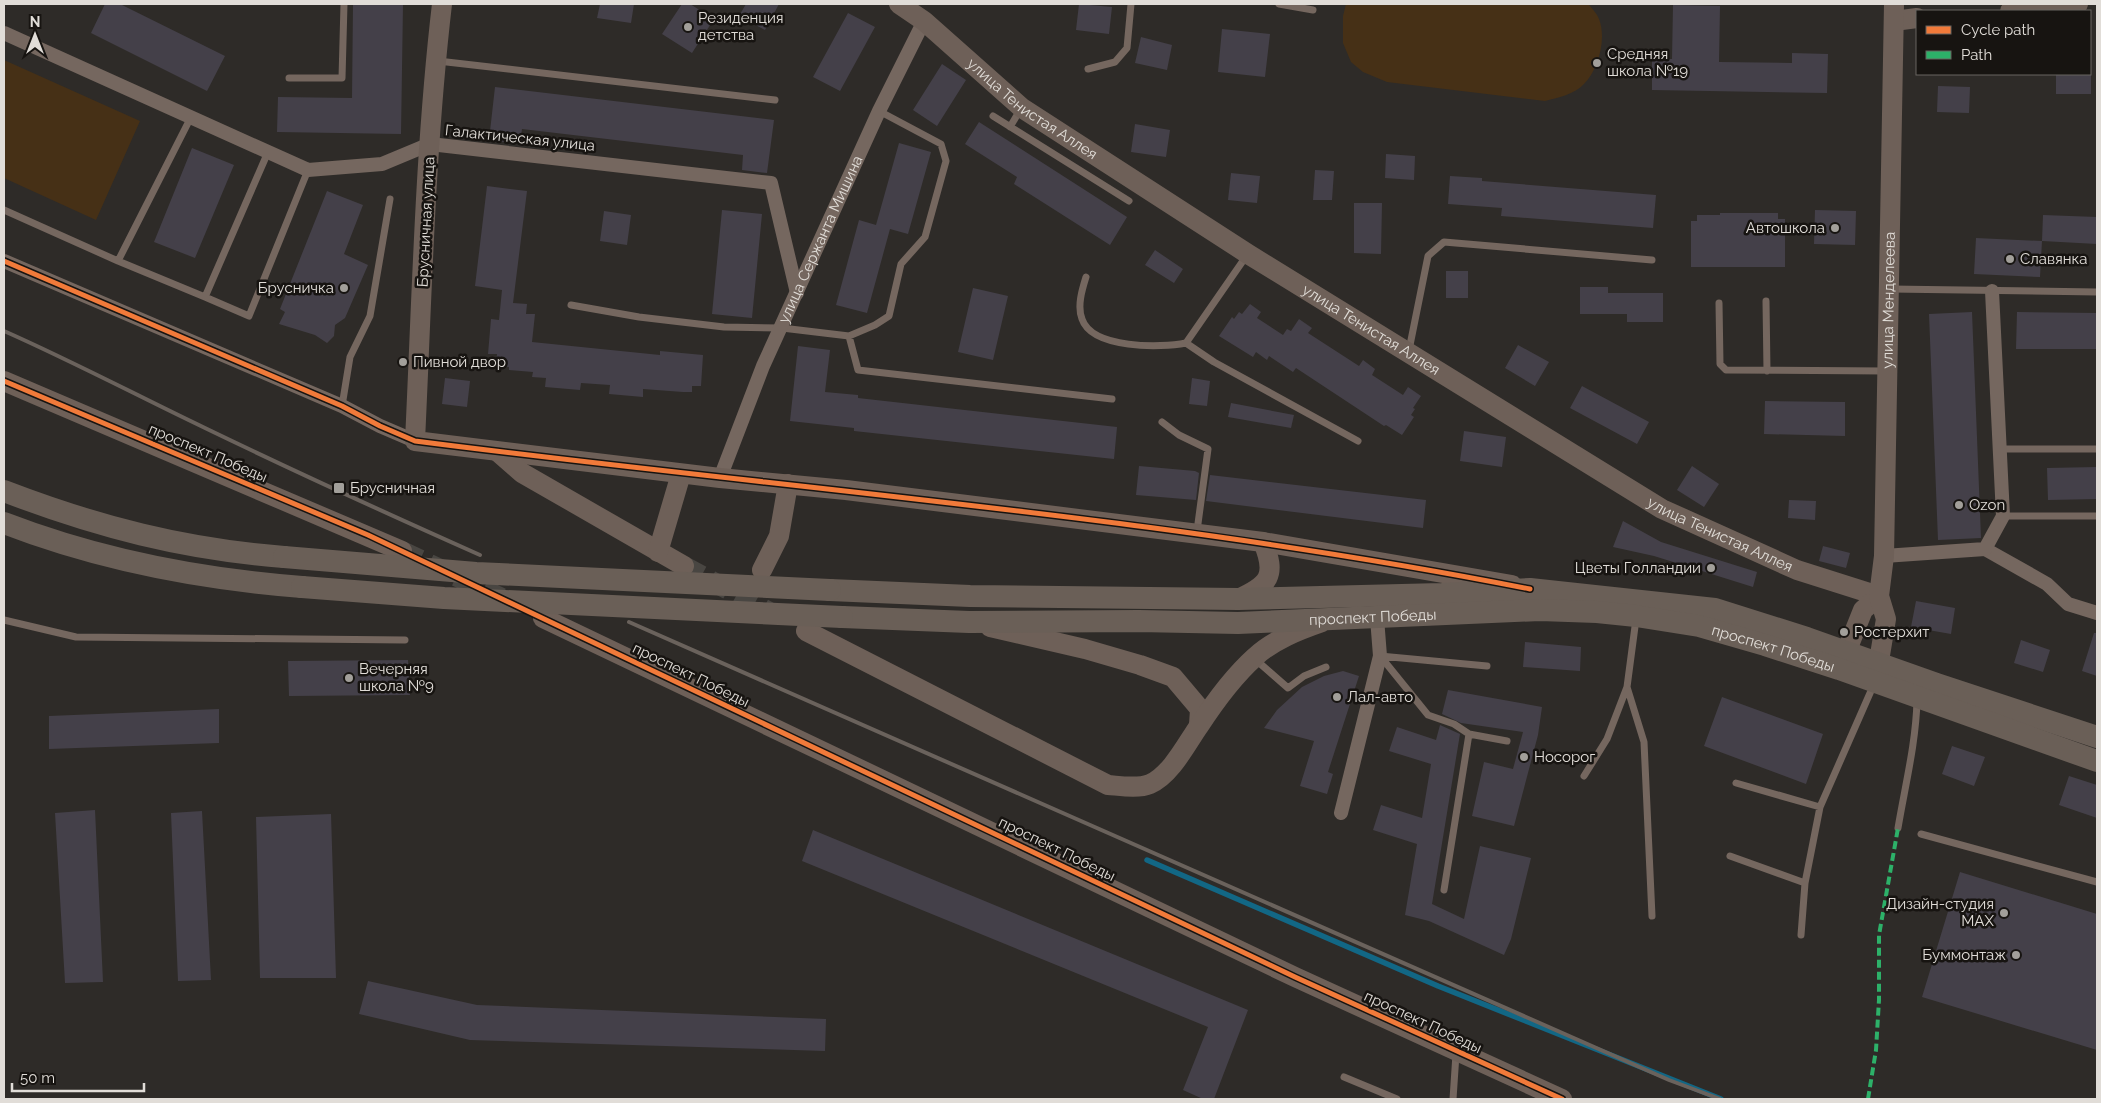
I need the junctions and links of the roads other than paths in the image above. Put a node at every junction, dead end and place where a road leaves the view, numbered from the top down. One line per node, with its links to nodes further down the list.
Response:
1 (344, 4): 15 (lane)
2 (442, 4): 13 (street, Брусничная улица)
3 (900, 4): 9 (street, улица Тенистая Аллея)
4 (1131, 4): 14 (lane)
5 (1279, 4): 7 (lane)
6 (2078, 4): 8 (street)
7 (1313, 10)
8 (2036, 10)
9 (926, 12): 17 (street, улица Тенистая Аллея); 18 (street, улица Сержанта Мишина)
10 (1894, 12): 11 (street); 33 (street, улица Менделеева)
11 (1916, 18)
12 (4, 33): 20 (street, Галактическая улица)
13 (435, 61): 16 (lane); 22 (street, Брусничная улица)
14 (1088, 70)
15 (289, 78)
16 (775, 100)
17 (1022, 108): 21 (lane); 28 (street, улица Тенистая Аллея)
18 (879, 111): 36 (street, улица Сержанта Мишина); 42 (lane)
19 (993, 116): 21 (lane)
20 (191, 118): 23 (street, Галактическая улица); 31 (lane)
21 (1010, 127): 26 (lane)
22 (430, 144): 24 (street, Галактическая улица); 36 (street, Галактическая улица); 51 (street, Брусничная улица)
23 (268, 152): 24 (street, Галактическая улица); 37 (lane)
24 (308, 170): 37 (lane)
25 (390, 199): 49 (lane)
26 (1129, 201)
27 (4, 210): 31 (lane)
28 (1248, 254): 43 (lane); 44 (street, улица Тенистая Аллея)
29 (1652, 260): 44 (lane)
30 (4, 261): 49 (street)
31 (118, 261): 37 (lane)
32 (1086, 277): 43 (lane)
33 (1888, 289): 34 (lane); 46 (street, улица Менделеева)
34 (1992, 291): 35 (lane); 53 (street)
35 (2097, 292)
36 (797, 293): 41 (street, улица Сержанта Мишина)
37 (205, 297)
38 (1766, 301): 45 (lane)
39 (1718, 303): 45 (lane)
40 (570, 305): 41 (lane)
41 (782, 328): 42 (lane); 57 (street, улица Сержанта Мишина)
42 (849, 336): 48 (lane)
43 (1186, 343): 52 (lane)
44 (1408, 353): 72 (street, улица Тенистая Аллея)
45 (1767, 371): 46 (lane)
46 (1886, 371): 68 (street, улица Менделеева)
47 (4, 380): 66 (street, проспект Победы)
48 (1112, 399)
49 (342, 406): 51 (street)
50 (1162, 422): 63 (lane)
51 (415, 441): 55 (street)
52 (1358, 441)
53 (2000, 449): 54 (lane); 60 (street)
54 (2097, 450)
55 (498, 452): 56 (street); 67 (street)
56 (681, 474): 57 (street); 67 (street)
57 (720, 478): 58 (street)
58 (788, 484): 63 (street); 70 (street)
59 (4, 491): 73 (main road, проспект Победы, bridge)
60 (2003, 516): 61 (lane); 65 (street)
61 (2097, 516)
62 (4, 523): 80 (main road, проспект Победы, bridge)
63 (1197, 534): 64 (street)
64 (1262, 542): 71 (street); 73 (street)
65 (1985, 549): 68 (street); 74 (street)
66 (402, 551)
67 (658, 552): 69 (street)
68 (1884, 556): 72 (street, улица Менделеева)
69 (684, 566)
70 (762, 570)
71 (1530, 588): 73 (main road, проспект Победы); 85 (main road, проспект Победы)
72 (1879, 596): 85 (street); 88 (street, улица Менделеева)
73 (1238, 599)
74 (2097, 613)
75 (1636, 616): 77 (main road, проспект Победы); 85 (main road, проспект Победы); 89 (lane)
76 (543, 618): 108 (street, проспект Победы)
77 (1377, 618): 79 (main road, проспект Победы); 83 (street)
78 (4, 620): 82 (lane)
79 (1326, 620): 80 (main road, проспект Победы); 84 (street)
80 (969, 622): 91 (street)
81 (806, 631): 91 (street)
82 (405, 640)
83 (1380, 656): 86 (lane); 92 (lane); 99 (street)
84 (1254, 658): 87 (lane); 91 (street)
85 (1843, 660): 88 (main road, проспект Победы)
86 (1487, 666)
87 (1326, 667)
88 (1877, 672): 90 (main road, проспект Победы); 93 (main road, проспект Победы); 98 (lane)
89 (1627, 687): 96 (lane); 106 (lane)
90 (1917, 697): 95 (main road, проспект Победы); 100 (lane)
91 (1199, 725)
92 (1469, 734): 94 (lane); 105 (lane)
93 (2097, 737)
94 (1507, 742)
95 (2097, 762)
96 (1584, 776)
97 (1736, 783): 98 (lane)
98 (1820, 807): 104 (lane)
99 (1341, 813)
100 (1898, 828)
101 (1921, 834): 103 (lane)
102 (1730, 856): 104 (lane)
103 (2097, 882)
104 (1805, 883): 107 (lane)
105 (1444, 890)
106 (1652, 916)
107 (1801, 935)
108 (1456, 1051): 111 (lane); 112 (street, проспект Победы)
109 (1344, 1077): 110 (lane)
110 (1397, 1099)
111 (1453, 1099)
112 (1562, 1099)

